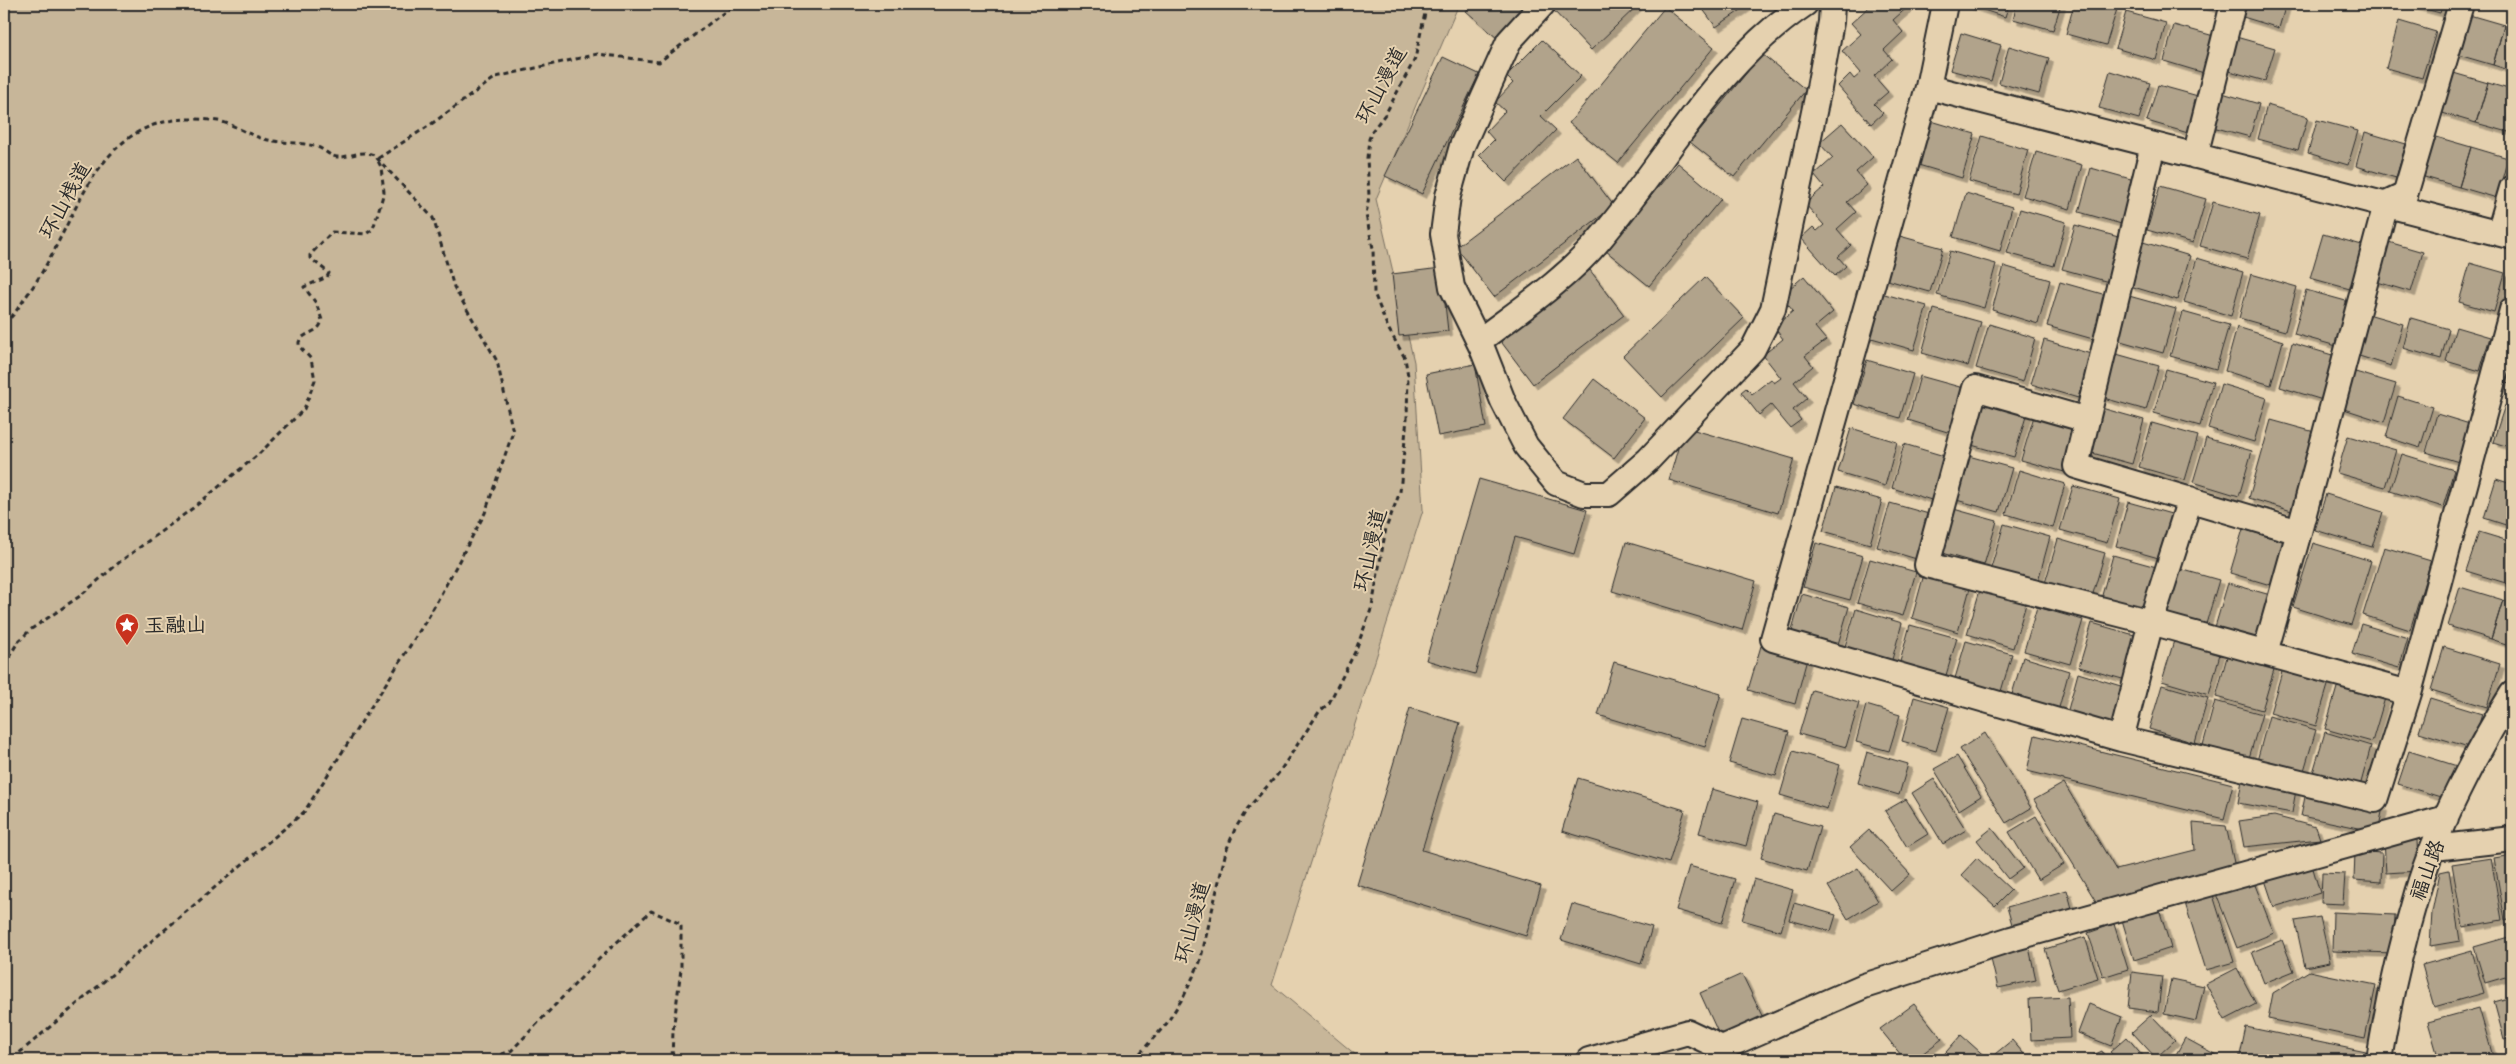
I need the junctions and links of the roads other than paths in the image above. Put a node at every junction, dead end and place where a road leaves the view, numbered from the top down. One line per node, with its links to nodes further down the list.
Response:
1 (1544, 4): 14 (street)
2 (1805, 4): 14 (street)
3 (1832, 4): 14 (street)
4 (1944, 4): 7 (street)
5 (2233, 4): 9 (street)
6 (2461, 4): 11 (street)
7 (1928, 87): 8 (street); 22 (street)
8 (2153, 145): 9 (street); 15 (street)
9 (2195, 156): 11 (street)
10 (2512, 188): 12 (street)
11 (2386, 204): 12 (street); 17 (street)
12 (2506, 235)
13 (2512, 310): 20 (street)
14 (1479, 341)
15 (2087, 420): 16 (street); 18 (street)
16 (2190, 499): 17 (street); 18 (street)
17 (2299, 532): 19 (street)
18 (2152, 622): 19 (street); 22 (street)
19 (2265, 653): 20 (street)
20 (2409, 693): 22 (street)
21 (2512, 694): 23 (street, 福山路)
22 (2121, 739)
23 (2446, 818): 25 (street, 福山路); 26 (street)
24 (2512, 839): 25 (street)
25 (2434, 848): 27 (street, 福山路)
26 (1589, 1060)
27 (2379, 1060)

